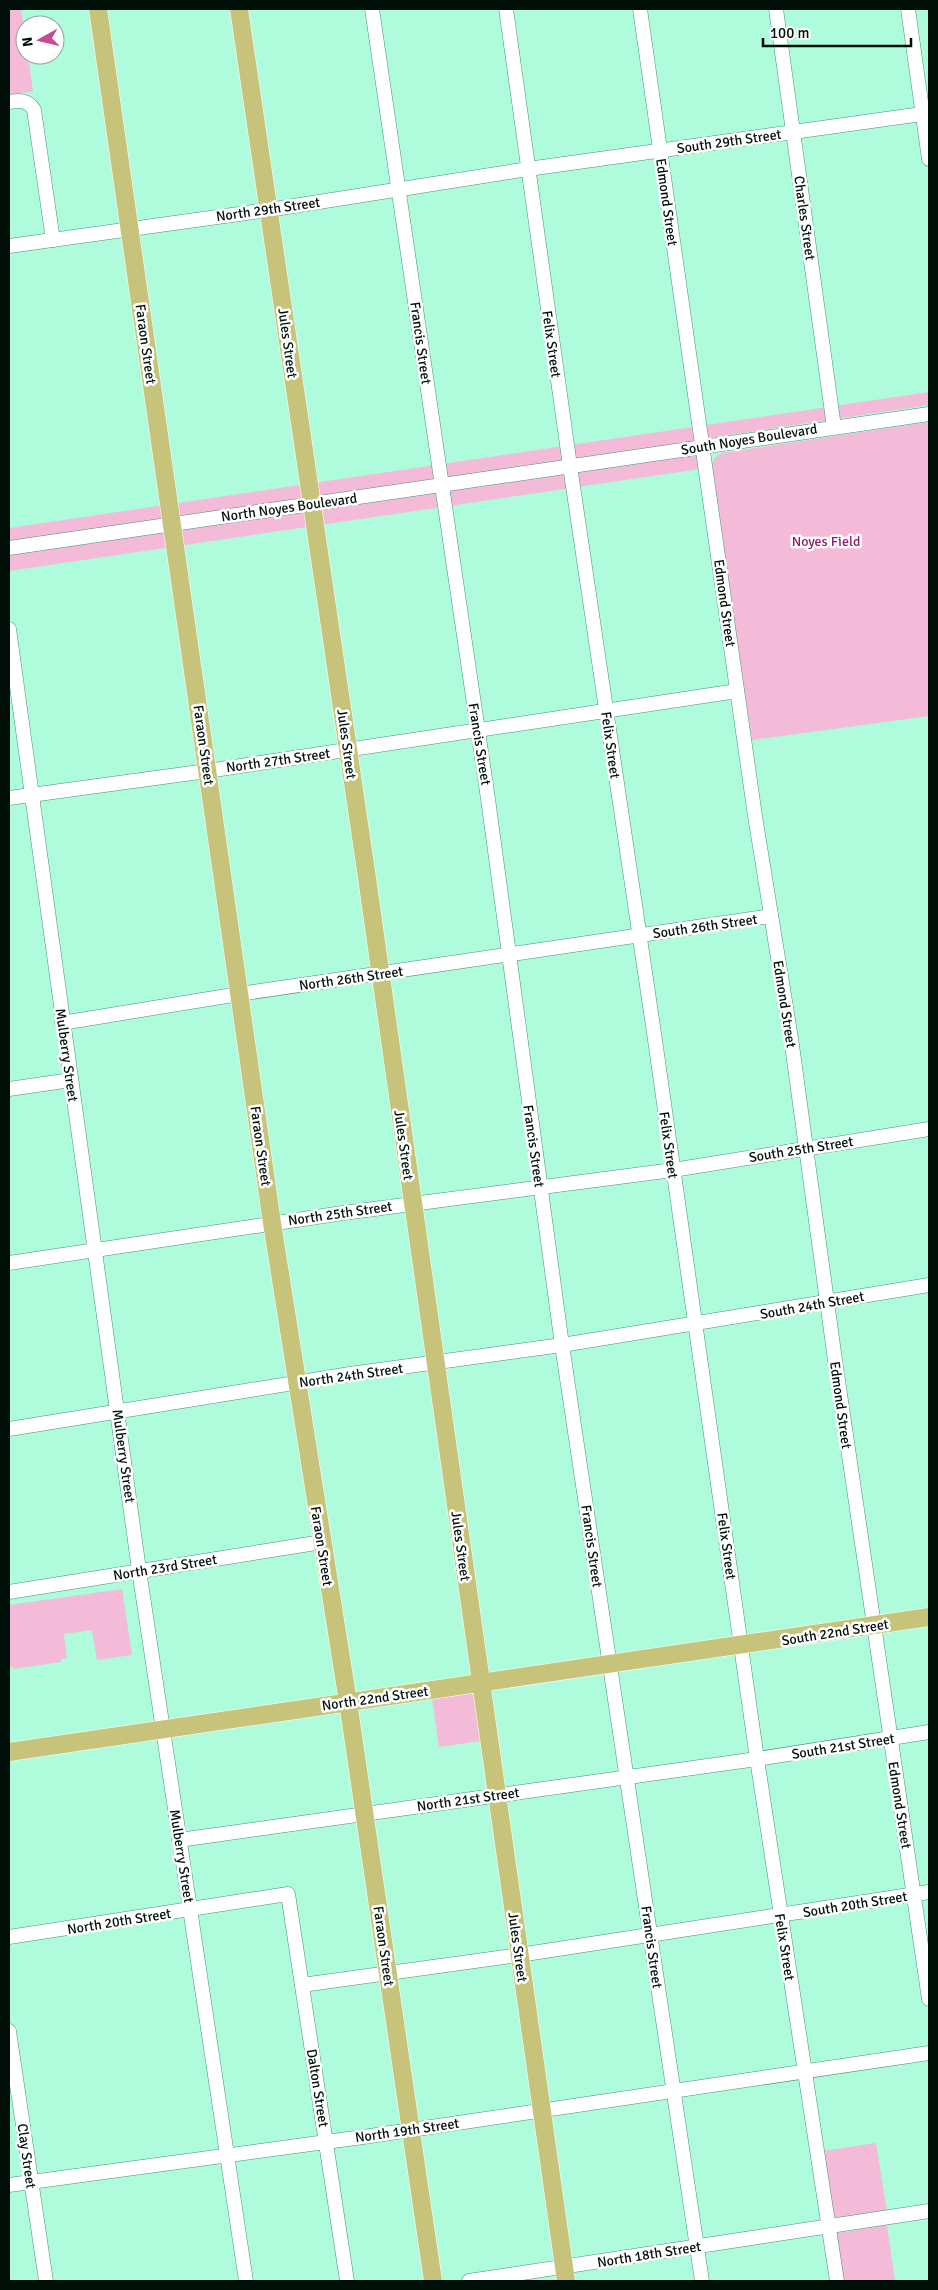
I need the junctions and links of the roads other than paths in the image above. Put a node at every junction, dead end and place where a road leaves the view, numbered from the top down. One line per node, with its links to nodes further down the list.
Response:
1 (98, 9): 16 (main road, Faraon Street)
2 (239, 9): 15 (main road, Jules Street)
3 (372, 9): 14 (street, Francis Street)
4 (506, 9): 13 (street, Felix Street)
5 (640, 9): 11 (street, Edmond Street)
6 (776, 9): 10 (street, Charles Street)
7 (908, 9): 9 (street)
8 (9, 102): 17 (street)
9 (926, 114): 10 (street, South 29th Street); 12 (street)
10 (793, 132): 11 (street, South 29th Street); 20 (street, Charles Street)
11 (660, 151): 13 (street, South 29th Street); 21 (street, Edmond Street)
12 (929, 159)
13 (528, 169): 14 (street, North 29th Street); 22 (street, Felix Street)
14 (398, 189): 15 (street, North 29th Street); 23 (street, Francis Street)
15 (268, 210): 16 (street, North 29th Street); 24 (main road, Jules Street)
16 (129, 229): 17 (street, North 29th Street); 25 (main road, Faraon Street)
17 (53, 240): 18 (street, North 29th Street)
18 (9, 246)
19 (929, 414): 20 (street, South Noyes Boulevard)
20 (834, 427): 21 (street, South Noyes Boulevard)
21 (702, 447): 22 (street, South Noyes Boulevard); 28 (street, Edmond Street)
22 (570, 466): 23 (street, North Noyes Boulevard); 29 (street, Felix Street)
23 (442, 485): 24 (street, North Noyes Boulevard); 30 (street, Francis Street)
24 (312, 504): 25 (street, North Noyes Boulevard); 31 (main road, Jules Street)
25 (172, 524): 26 (street, North Noyes Boulevard); 32 (main road, Faraon Street)
26 (9, 548)
27 (9, 629): 33 (street, Mulberry Street)
28 (737, 691): 29 (street, North 27th Street); 35 (street, Edmond Street)
29 (606, 710): 30 (street, North 27th Street); 36 (street, Felix Street)
30 (478, 730): 31 (street, North 27th Street); 37 (street, Francis Street)
31 (348, 750): 32 (street, North 27th Street); 38 (main road, Jules Street)
32 (207, 771): 33 (street, North 27th Street); 39 (main road, Faraon Street)
33 (31, 795): 34 (street, North 27th Street); 40 (street, Mulberry Street)
34 (9, 798)
35 (771, 916): 36 (street, South 26th Street); 44 (street, Edmond Street)
36 (639, 935): 37 (street, North 26th Street); 45 (street, Felix Street)
37 (508, 955): 38 (street, North 26th Street); 46 (street, Francis Street)
38 (380, 974): 39 (street, North 26th Street); 47 (main road, Jules Street)
39 (239, 994): 40 (street, North 26th Street); 48 (main road, Faraon Street)
40 (62, 1023): 41 (street, Mulberry Street)
41 (71, 1080): 42 (street); 49 (street, Mulberry Street)
42 (9, 1089)
43 (929, 1129): 44 (street, South 25th Street)
44 (806, 1149): 45 (street, South 25th Street); 52 (street, Edmond Street)
45 (672, 1170): 46 (street, North 25th Street); 53 (street, Felix Street)
46 (539, 1187): 47 (street, North 25th Street); 54 (street, Francis Street)
47 (412, 1203): 48 (street, North 25th Street); 55 (main road, Jules Street)
48 (272, 1223): 49 (street, North 25th Street); 56 (main road, Faraon Street)
49 (95, 1250): 50 (street, North 25th Street); 57 (street, Mulberry Street)
50 (9, 1263)
51 (929, 1285): 52 (street, South 24th Street)
52 (827, 1302): 53 (street, South 24th Street); 63 (street, Edmond Street)
53 (694, 1324): 54 (street, North 24th Street); 64 (street, Felix Street)
54 (562, 1345): 55 (street, North 24th Street); 65 (street, Francis Street)
55 (434, 1363): 56 (street, North 24th Street); 66 (main road, Jules Street)
56 (296, 1382): 57 (street, North 24th Street); 59 (main road, Faraon Street)
57 (118, 1411): 58 (street, North 24th Street); 60 (street, Mulberry Street)
58 (9, 1429)
59 (322, 1542): 60 (street, North 23rd Street); 67 (main road, Faraon Street)
60 (139, 1570): 61 (street, North 23rd Street); 68 (street, Mulberry Street)
61 (9, 1592)
62 (929, 1617): 63 (main road, South 22nd Street)
63 (874, 1626): 64 (main road, South 22nd Street); 70 (street, Edmond Street)
64 (742, 1646): 65 (main road, North 22nd Street); 72 (street, Felix Street)
65 (609, 1665): 66 (main road, North 22nd Street); 73 (street, Francis Street)
66 (482, 1682): 67 (main road, North 22nd Street); 74 (main road, Jules Street)
67 (348, 1702): 68 (main road, North 22nd Street); 75 (main road, Faraon Street)
68 (163, 1730): 71 (main road, North 22nd Street); 76 (street, Mulberry Street)
69 (929, 1732): 70 (street, South 21st Street)
70 (890, 1738): 72 (street, South 21st Street); 79 (street, Edmond Street)
71 (9, 1752)
72 (757, 1760): 73 (street, North 21st Street); 81 (street, Felix Street)
73 (626, 1776): 74 (street, North 21st Street); 82 (street, Francis Street)
74 (498, 1794): 75 (street, North 21st Street); 84 (main road, Jules Street)
75 (364, 1814): 76 (street, North 21st Street); 85 (main road, Faraon Street)
76 (179, 1840): 80 (street, Mulberry Street)
77 (929, 1892): 79 (street, South 20th Street)
78 (288, 1894): 80 (street, North 20th Street); 86 (street, Dalton Street)
79 (914, 1895): 81 (street, South 20th Street); 87 (street, Edmond Street)
80 (190, 1910): 83 (street, North 20th Street); 96 (street, Mulberry Street)
81 (780, 1916): 82 (street); 90 (street, Felix Street)
82 (651, 1934): 84 (street); 91 (street, Francis Street)
83 (9, 1937)
84 (519, 1955): 85 (street); 93 (main road, Jules Street)
85 (388, 1974): 86 (street); 94 (main road, Faraon Street)
86 (302, 1985): 95 (street, Dalton Street)
87 (929, 1999)
88 (9, 2031): 92 (street, Clay Street)
89 (929, 2053): 90 (street, North 19th Street)
90 (804, 2072): 91 (street, North 19th Street); 100 (street, Felix Street)
91 (673, 2090): 93 (street, North 19th Street); 101 (street, Francis Street)
92 (14, 2110): 97 (street, Clay Street)
93 (541, 2110): 94 (street, North 19th Street); 102 (main road, Jules Street)
94 (410, 2130): 95 (street, North 19th Street); 106 (main road, Faraon Street)
95 (326, 2141): 96 (street, North 19th Street); 105 (street, Dalton Street)
96 (227, 2154): 97 (street, North 19th Street); 104 (street, Mulberry Street)
97 (31, 2182): 98 (street, North 19th Street); 103 (street, Clay Street)
98 (9, 2186)
99 (929, 2211): 100 (street, North 18th Street)
100 (829, 2226): 101 (street, North 18th Street); 109 (street, Felix Street)
101 (697, 2246): 102 (street, North 18th Street); 108 (street, Francis Street)
102 (565, 2274): 107 (street, North 18th Street)
103 (46, 2281)
104 (246, 2281)
105 (347, 2281)
106 (433, 2281)
107 (469, 2281)
108 (702, 2281)
109 (837, 2281)

